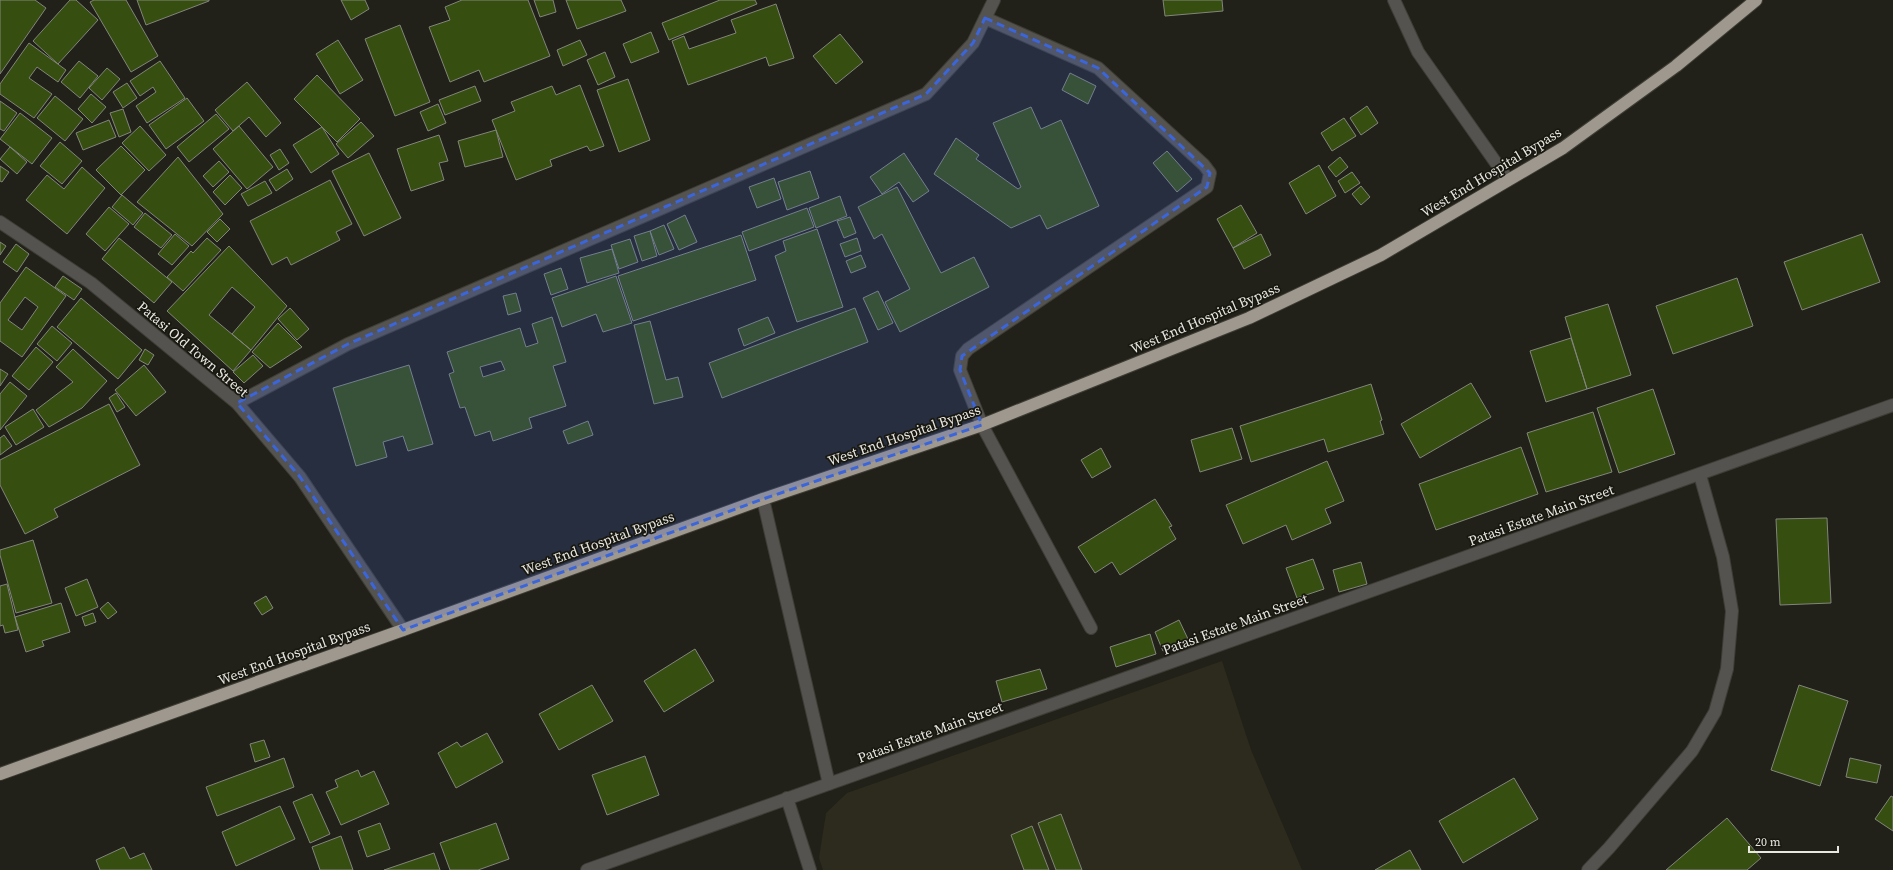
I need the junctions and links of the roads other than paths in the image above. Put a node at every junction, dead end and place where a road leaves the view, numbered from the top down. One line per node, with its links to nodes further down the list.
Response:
1 (994, 0): 4 (street)
2 (1394, 0): 5 (street)
3 (1756, 0): 5 (highway, West End Hospital Bypass)
4 (985, 18): 7 (street); 9 (street)
5 (1508, 180): 9 (highway, West End Hospital Bypass)
6 (0, 222): 7 (street, Patasi Old Town Street)
7 (237, 403): 13 (street, Patasi Old Town Street)
8 (1893, 405): 10 (street, Patasi Estate Main Street)
9 (982, 425): 11 (highway, West End Hospital Bypass); 12 (street)
10 (1700, 475): 15 (street, Patasi Estate Main Street); 19 (street)
11 (763, 498): 13 (highway, West End Hospital Bypass); 15 (street)
12 (1091, 628)
13 (403, 630): 14 (highway, West End Hospital Bypass)
14 (0, 774)
15 (828, 784): 16 (street, Patasi Estate Main Street)
16 (787, 798): 17 (street, Patasi Estate Main Street); 18 (street)
17 (588, 870)
18 (810, 870)
19 (1588, 870)

